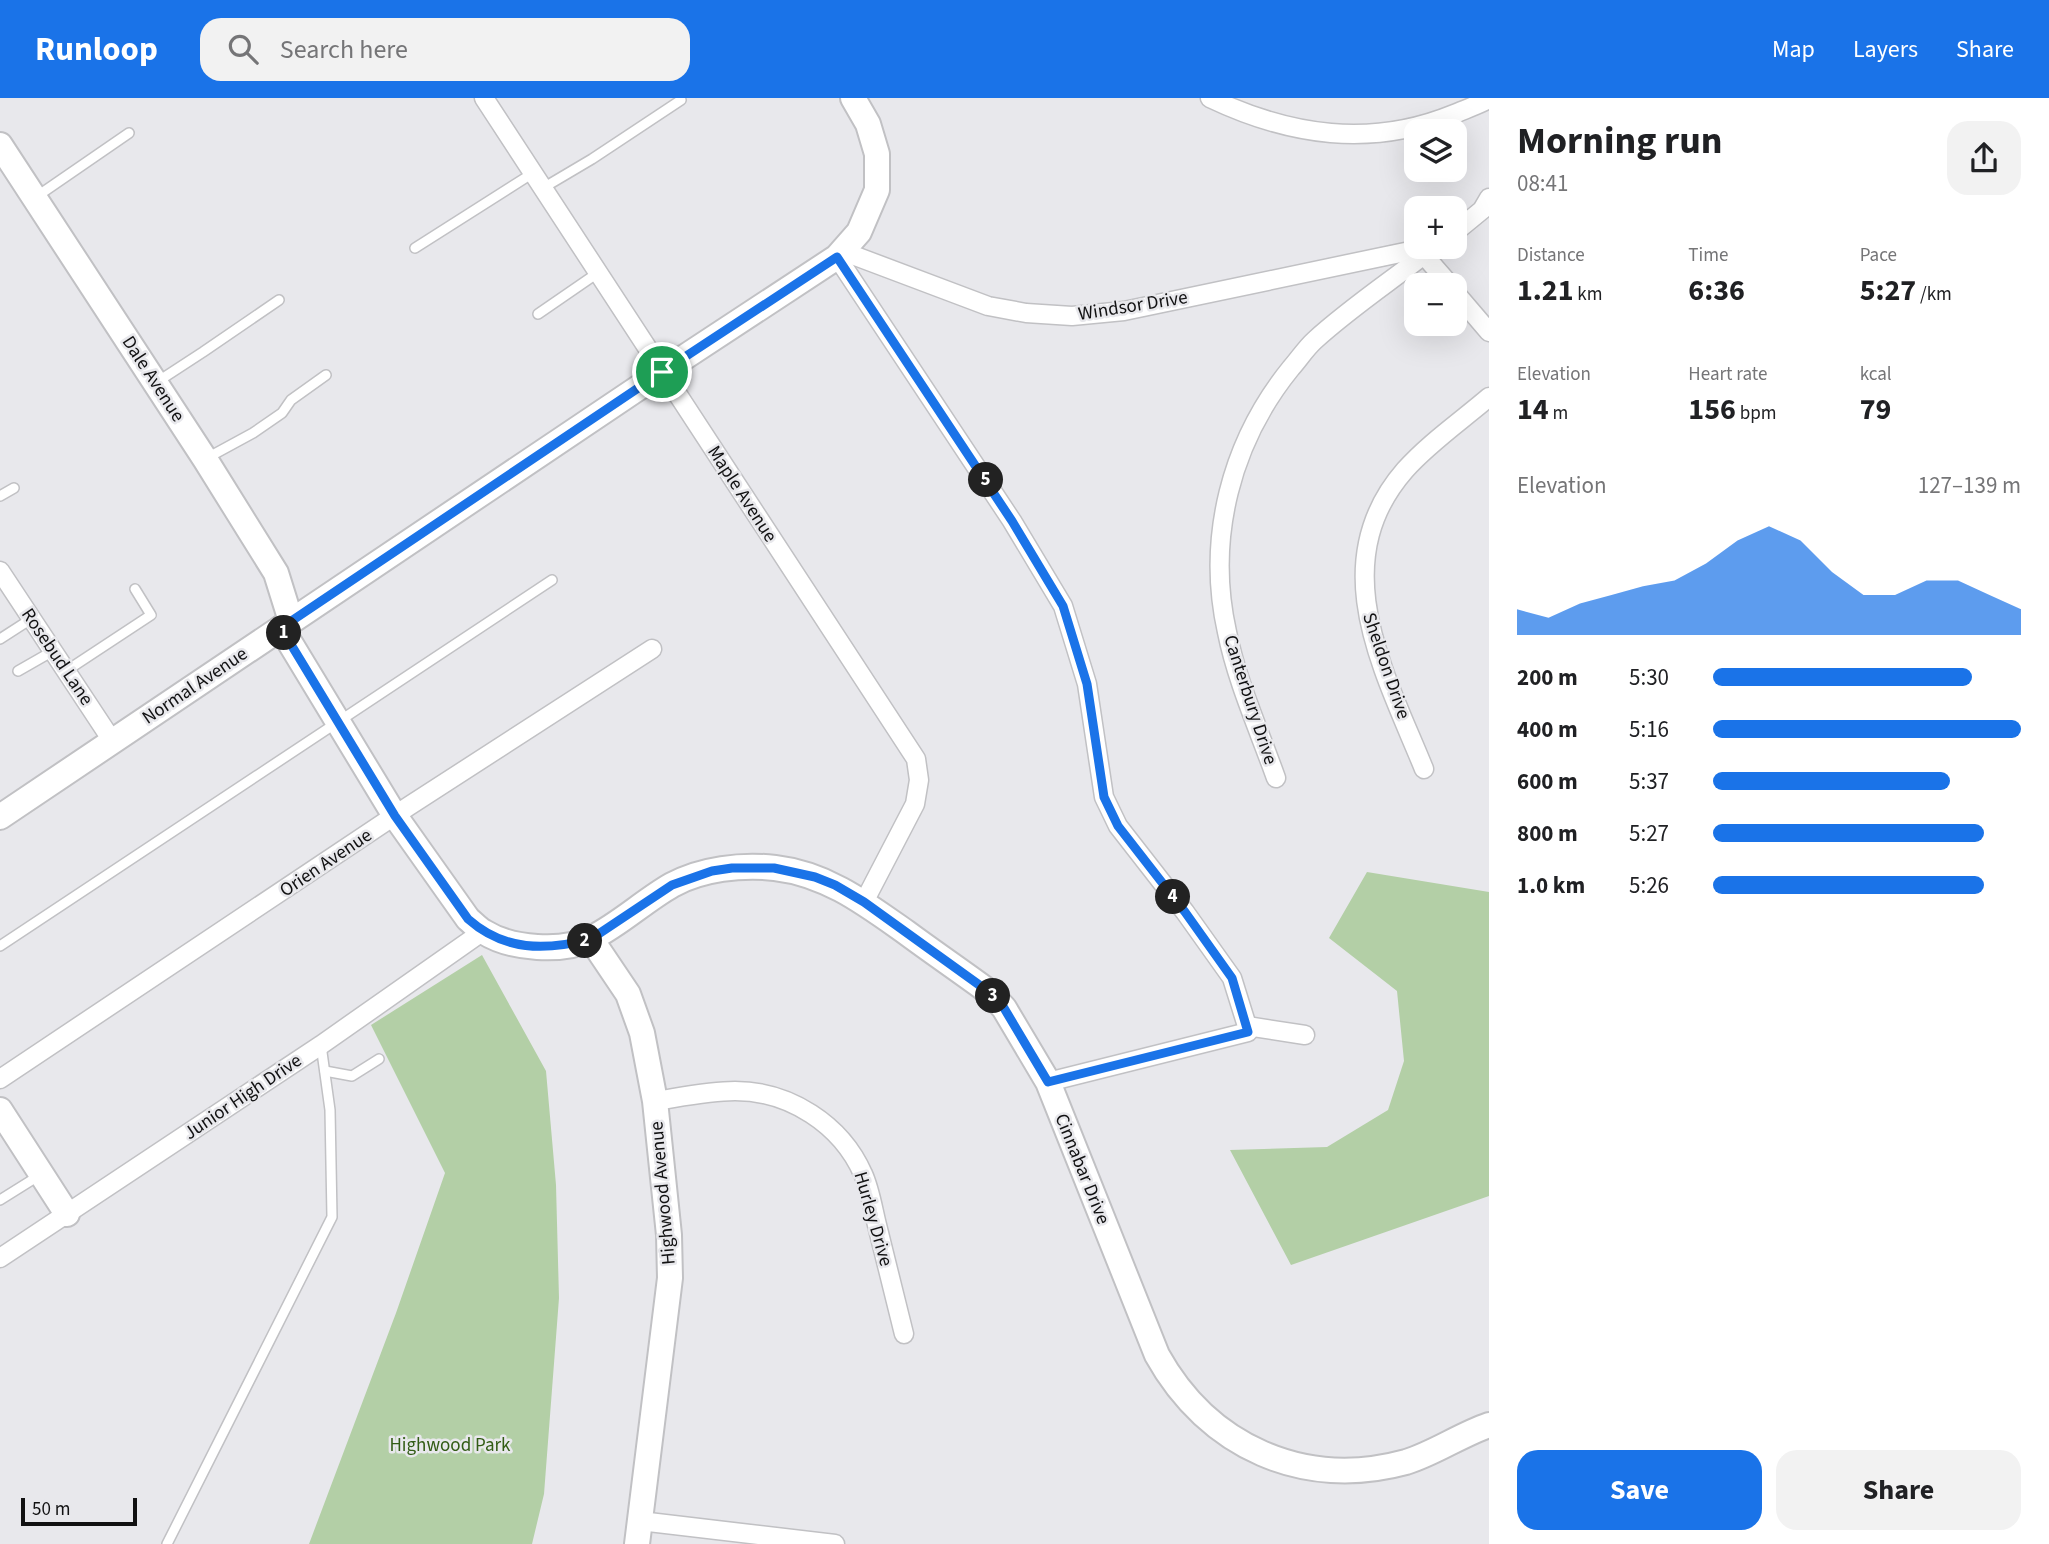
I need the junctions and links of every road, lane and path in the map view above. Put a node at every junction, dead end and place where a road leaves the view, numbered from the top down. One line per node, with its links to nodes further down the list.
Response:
1 (484, 98): 8 (street, Maple Avenue)
2 (853, 98): 14 (street, Normal Avenue)
3 (1210, 98): 5 (street)
4 (681, 100): 9 (lane)
5 (1488, 103)
6 (129, 134): 10 (lane)
7 (0, 145): 10 (street, Dale Avenue)
8 (533, 173): 9 (street, Maple Avenue); 13 (lane)
9 (543, 188): 17 (street, Maple Avenue)
10 (34, 198): 24 (street, Dale Avenue)
11 (1489, 198): 12 (street)
12 (1467, 222)
13 (415, 248)
14 (840, 254): 15 (street, Windsor Drive); 22 (street, Normal Avenue); 49 (street)
15 (1404, 254)
16 (1417, 259): 42 (street, Canterbury Drive)
17 (599, 272): 20 (lane); 22 (street, Maple Avenue)
18 (279, 300): 24 (lane)
19 (1467, 306): 21 (street)
20 (538, 313)
21 (1489, 332)
22 (662, 372): 33 (street, Normal Avenue); 45 (street, Maple Avenue)
23 (326, 375): 26 (lane)
24 (155, 382): 26 (street, Dale Avenue)
25 (1489, 397): 41 (street, Sheldon Drive)
26 (205, 459): 33 (street, Dale Avenue)
27 (14, 488): 28 (lane)
28 (0, 496)
29 (0, 572): 32 (street, Rosebud Lane)
30 (552, 580): 39 (lane)
31 (135, 589): 38 (lane)
32 (31, 618): 34 (lane); 36 (street, Rosebud Lane)
33 (286, 624): 39 (street, Cinnabar Drive); 40 (street, Normal Avenue)
34 (0, 639)
35 (652, 649): 43 (street, Orien Avenue)
36 (53, 651): 37 (lane); 38 (street, Rosebud Lane)
37 (18, 671)
38 (66, 671): 40 (street, Rosebud Lane)
39 (337, 722): 43 (street, Cinnabar Drive); 48 (lane)
40 (113, 742): 44 (street, Normal Avenue)
41 (1424, 769)
42 (1276, 778)
43 (395, 816): 46 (street, Cinnabar Drive); 54 (street, Orien Avenue)
44 (0, 817)
45 (864, 902): 47 (street, Cinnabar Drive); 55 (street, Cinnabar Drive)
46 (482, 932): 47 (street, Cinnabar Drive); 51 (street, Junior High Drive)
47 (591, 939): 56 (street, Highwood Avenue)
48 (0, 946)
49 (1247, 1026): 50 (street); 55 (street)
50 (1305, 1035)
51 (321, 1045): 53 (lane); 60 (street, Junior High Drive)
52 (379, 1059): 53 (lane)
53 (325, 1071): 65 (lane)
54 (0, 1079)
55 (1048, 1082): 63 (street, Cinnabar Drive)
56 (655, 1101): 62 (street, Hurley Drive); 64 (street, Highwood Avenue)
57 (0, 1111): 58 (street)
58 (41, 1174): 59 (lane); 60 (street)
59 (0, 1200)
60 (67, 1214): 61 (street, Junior High Drive)
61 (0, 1258)
62 (904, 1335)
63 (1489, 1425)
64 (638, 1533): 66 (street)
65 (167, 1544)
66 (835, 1544)

